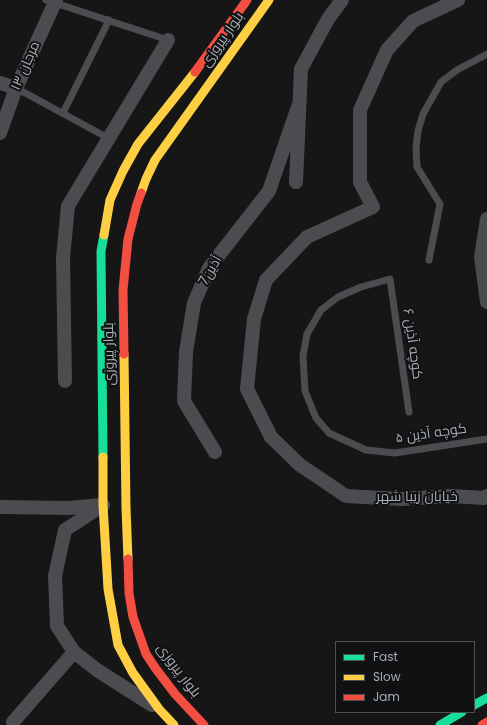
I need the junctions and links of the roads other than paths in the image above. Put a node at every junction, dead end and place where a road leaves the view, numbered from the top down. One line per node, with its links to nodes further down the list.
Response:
1 (247, 0): 25 (street, بلوار پیروزی)
2 (269, 0): 35 (street, بلوار پیروزی)
3 (342, 0): 11 (street)
4 (458, 0): 24 (street, خیابان زیبا شهر)
5 (52, 1): 6 (lane); 10 (street, مرجان ۱۳)
6 (109, 20): 7 (lane); 12 (lane)
7 (168, 40): 14 (street)
8 (487, 54): 17 (lane)
9 (0, 83): 10 (street)
10 (16, 88): 12 (lane); 13 (street, مرجان ۱۳)
11 (300, 101): 15 (street); 23 (street, آذین7)
12 (63, 113): 14 (lane)
13 (0, 133)
14 (108, 138): 20 (street)
15 (296, 182)
16 (487, 219): 19 (street)
17 (429, 260)
18 (390, 279): 21 (lane, کوچه آذین ۶); 22 (lane, کوچه آذین ۵)
19 (487, 302)
20 (65, 381)
21 (409, 412)
22 (487, 439)
23 (215, 452)
24 (487, 496)
25 (103, 505): 26 (street); 27 (street); 30 (street, بلوار پیروزی)
26 (0, 507)
27 (74, 652): 30 (street); 32 (street)
28 (487, 698): 29 (street)
29 (475, 704)
30 (159, 708): 34 (street, بلوار پیروزی)
31 (460, 713): 36 (street)
32 (10, 722)
33 (487, 722): 37 (street)
34 (174, 725)
35 (204, 725)
36 (440, 725)
37 (482, 725)

